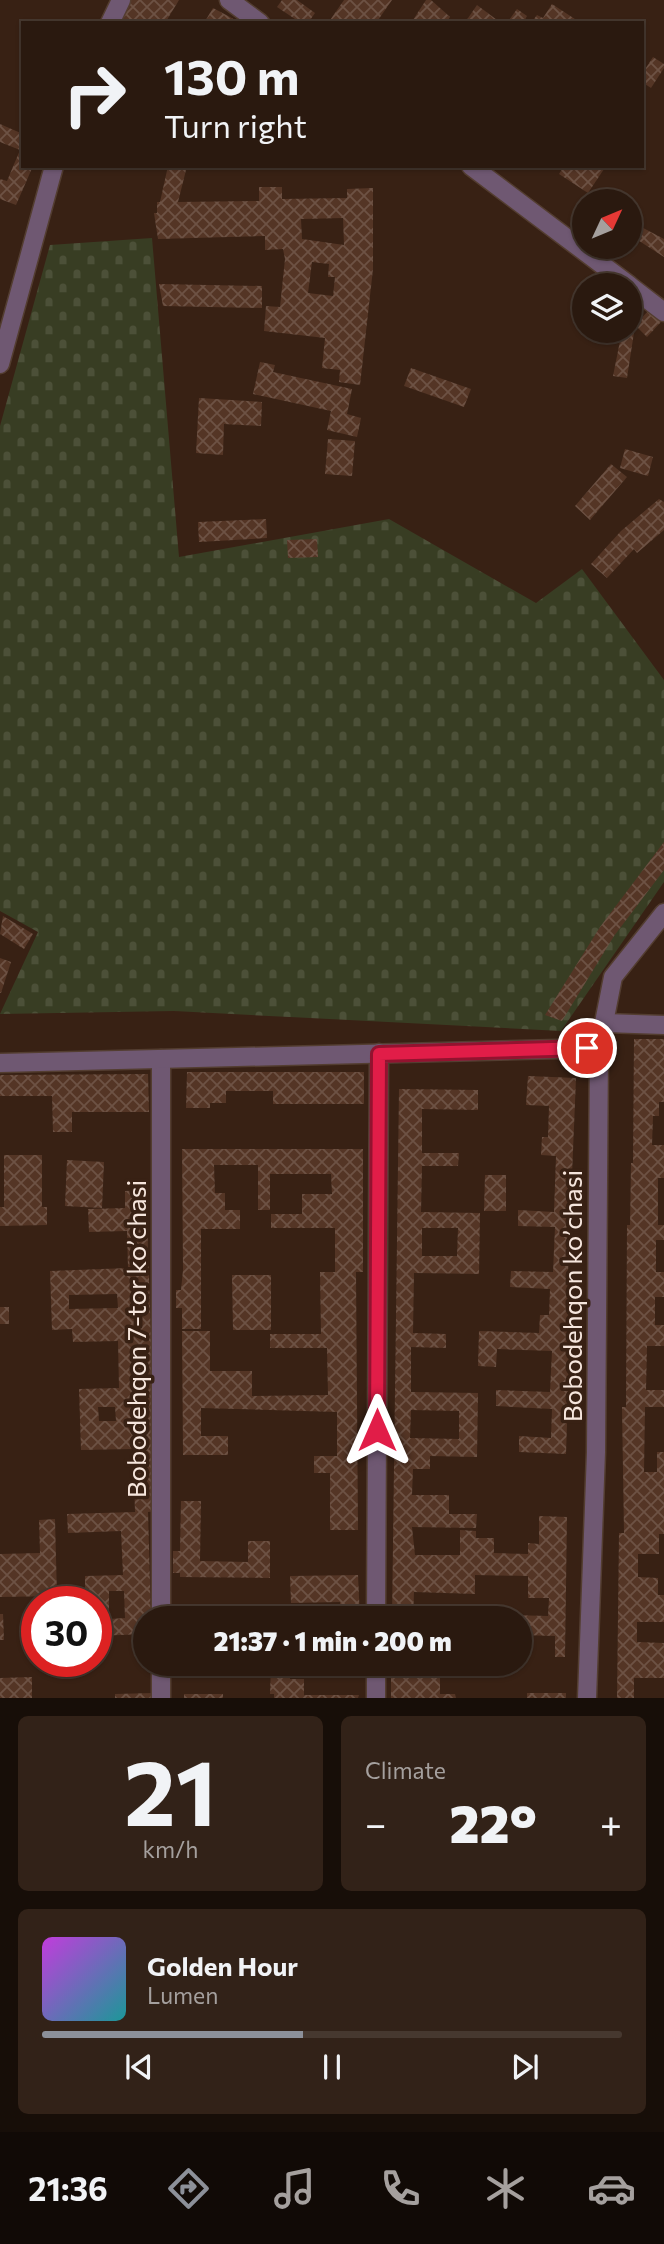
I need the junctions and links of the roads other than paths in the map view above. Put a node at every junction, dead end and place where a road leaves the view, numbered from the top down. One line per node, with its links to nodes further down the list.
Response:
1 (121, 0): 3 (street)
2 (229, 0): 4 (street)
3 (111, 21)
4 (257, 21)
5 (53, 168): 10 (street)
6 (474, 168): 7 (street)
7 (612, 273)
8 (642, 296): 9 (street)
9 (664, 312)
10 (0, 364)
11 (664, 913): 12 (street, Bobodehqon koʼchasi)
12 (605, 1023): 13 (street); 14 (street, Bobodehqon koʼchasi)
13 (664, 1025)
14 (600, 1048): 15 (street); 24 (street, Bobodehqon koʼchasi)
15 (379, 1054): 16 (street); 19 (street)
16 (161, 1059): 17 (street); 18 (street, Bobodehqon 7-tor koʼchasi)
17 (0, 1063)
18 (161, 1606)
19 (376, 1606)
20 (161, 1676): 22 (street)
21 (376, 1676): 23 (street)
22 (161, 1698)
23 (376, 1698)
24 (587, 1698)

